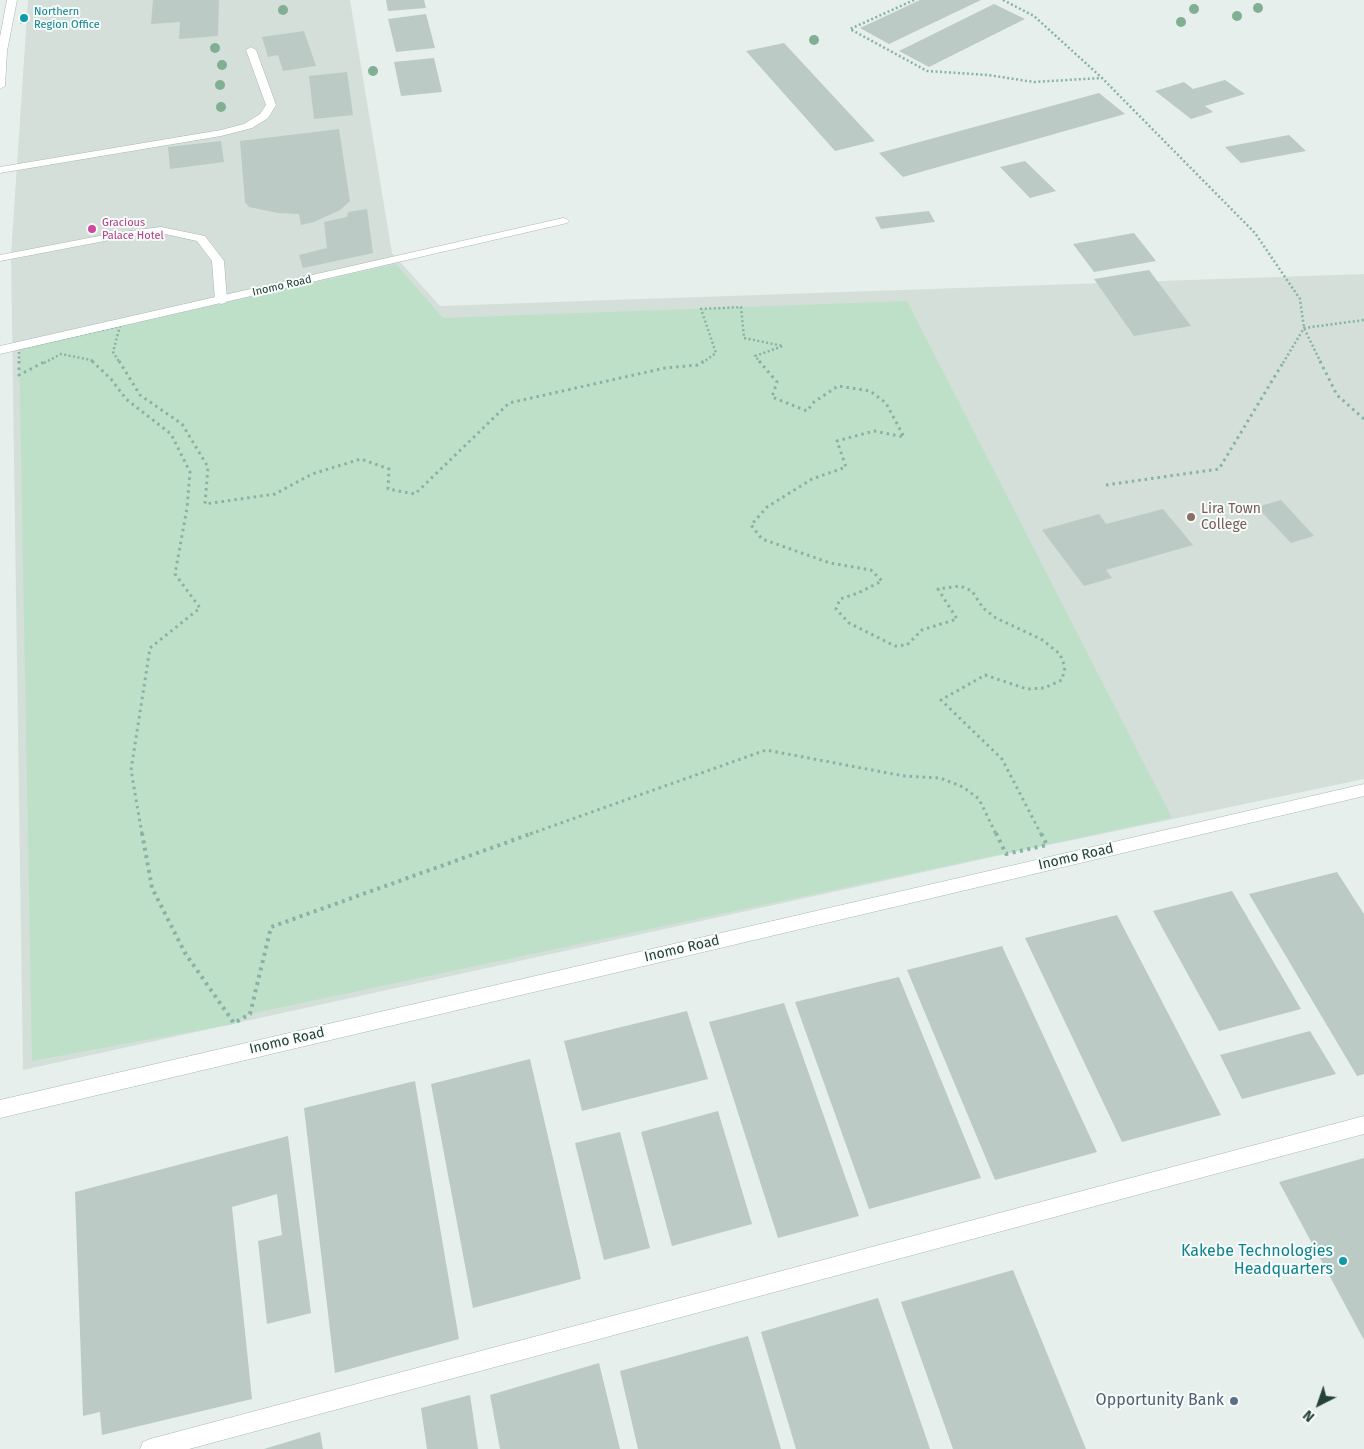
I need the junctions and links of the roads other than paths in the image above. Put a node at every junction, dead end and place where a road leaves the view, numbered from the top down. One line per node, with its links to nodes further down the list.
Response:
1 (12, 0): 3 (street)
2 (251, 50): 4 (street)
3 (0, 86)
4 (0, 170)
5 (563, 221): 7 (street, Inomo Road)
6 (0, 258): 7 (street)
7 (220, 300): 8 (street, Inomo Road)
8 (0, 350)
9 (1364, 790): 10 (street, Inomo Road)
10 (0, 1108)
11 (1364, 1124): 12 (street)
12 (150, 1449)

